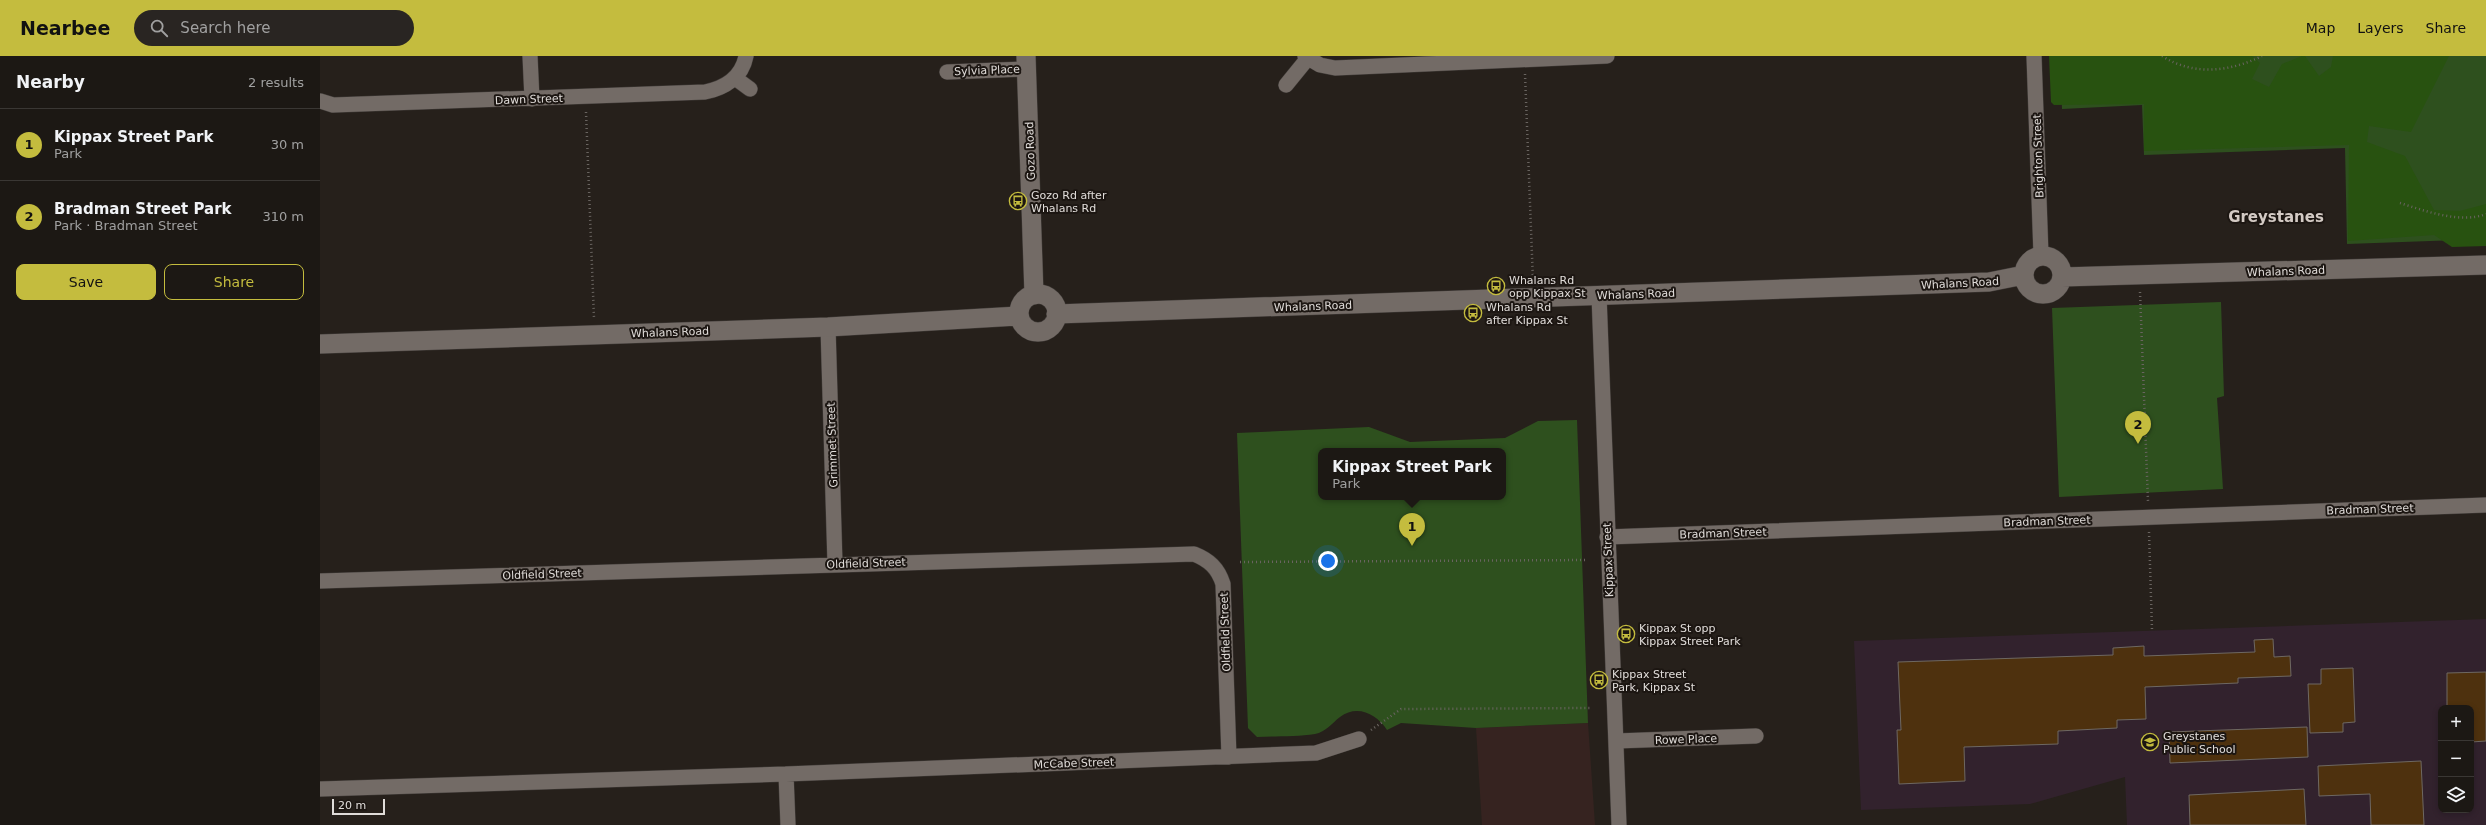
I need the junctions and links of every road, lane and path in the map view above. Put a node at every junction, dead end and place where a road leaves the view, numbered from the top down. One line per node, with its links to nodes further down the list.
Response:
1 (530, 56): 14 (street)
2 (746, 56): 11 (street)
3 (1607, 56): 8 (street)
4 (2034, 56): 19 (street, Brighton Street)
5 (2162, 56): 6 (path)
6 (2262, 56)
7 (1307, 57): 8 (street); 12 (street)
8 (1524, 59): 26 (path)
9 (1027, 62): 10 (street, Sylvia Place); 24 (street, Gozo Road)
10 (947, 72)
11 (735, 78): 13 (street); 14 (street, Dawn Street)
12 (1286, 85)
13 (750, 89)
14 (532, 99): 15 (street, Dawn Street)
15 (320, 101)
16 (586, 112): 30 (path)
17 (2400, 203): 18 (path)
18 (2486, 214)
19 (2041, 255): 21 (street); 23 (street)
20 (2486, 265): 22 (street, Whalans Road)
21 (2024, 275): 23 (street); 25 (street, Whalans Road)
22 (2140, 276): 23 (street, Whalans Road); 33 (path)
23 (2062, 277)
24 (1034, 295): 27 (street); 28 (street)
25 (1598, 295): 26 (street, Whalans Road); 34 (street, Kippax Street)
26 (1534, 298): 27 (street, Whalans Road)
27 (1056, 314): 28 (street)
28 (1019, 316): 29 (street, Whalans Road)
29 (828, 327): 30 (street, Whalans Road); 37 (street, Grimmet Street)
30 (595, 334): 31 (street, Whalans Road)
31 (320, 344)
32 (2486, 505): 33 (street, Bradman Street)
33 (2148, 518): 34 (street, Bradman Street); 39 (path)
34 (1607, 536): 43 (street, Kippax Street)
35 (1588, 560): 36 (path)
36 (1240, 562)
37 (835, 564): 38 (street, Oldfield Street); 44 (street, Oldfield Street)
38 (320, 581)
39 (2152, 630)
40 (1592, 708): 42 (path)
41 (1756, 736): 43 (street, Rowe Place)
42 (1359, 739): 44 (street, McCabe Street)
43 (1616, 741): 48 (street, Kippax Street)
44 (1229, 757): 45 (street, McCabe Street)
45 (786, 774): 46 (street); 47 (street)
46 (320, 789)
47 (788, 825)
48 (1619, 825)

